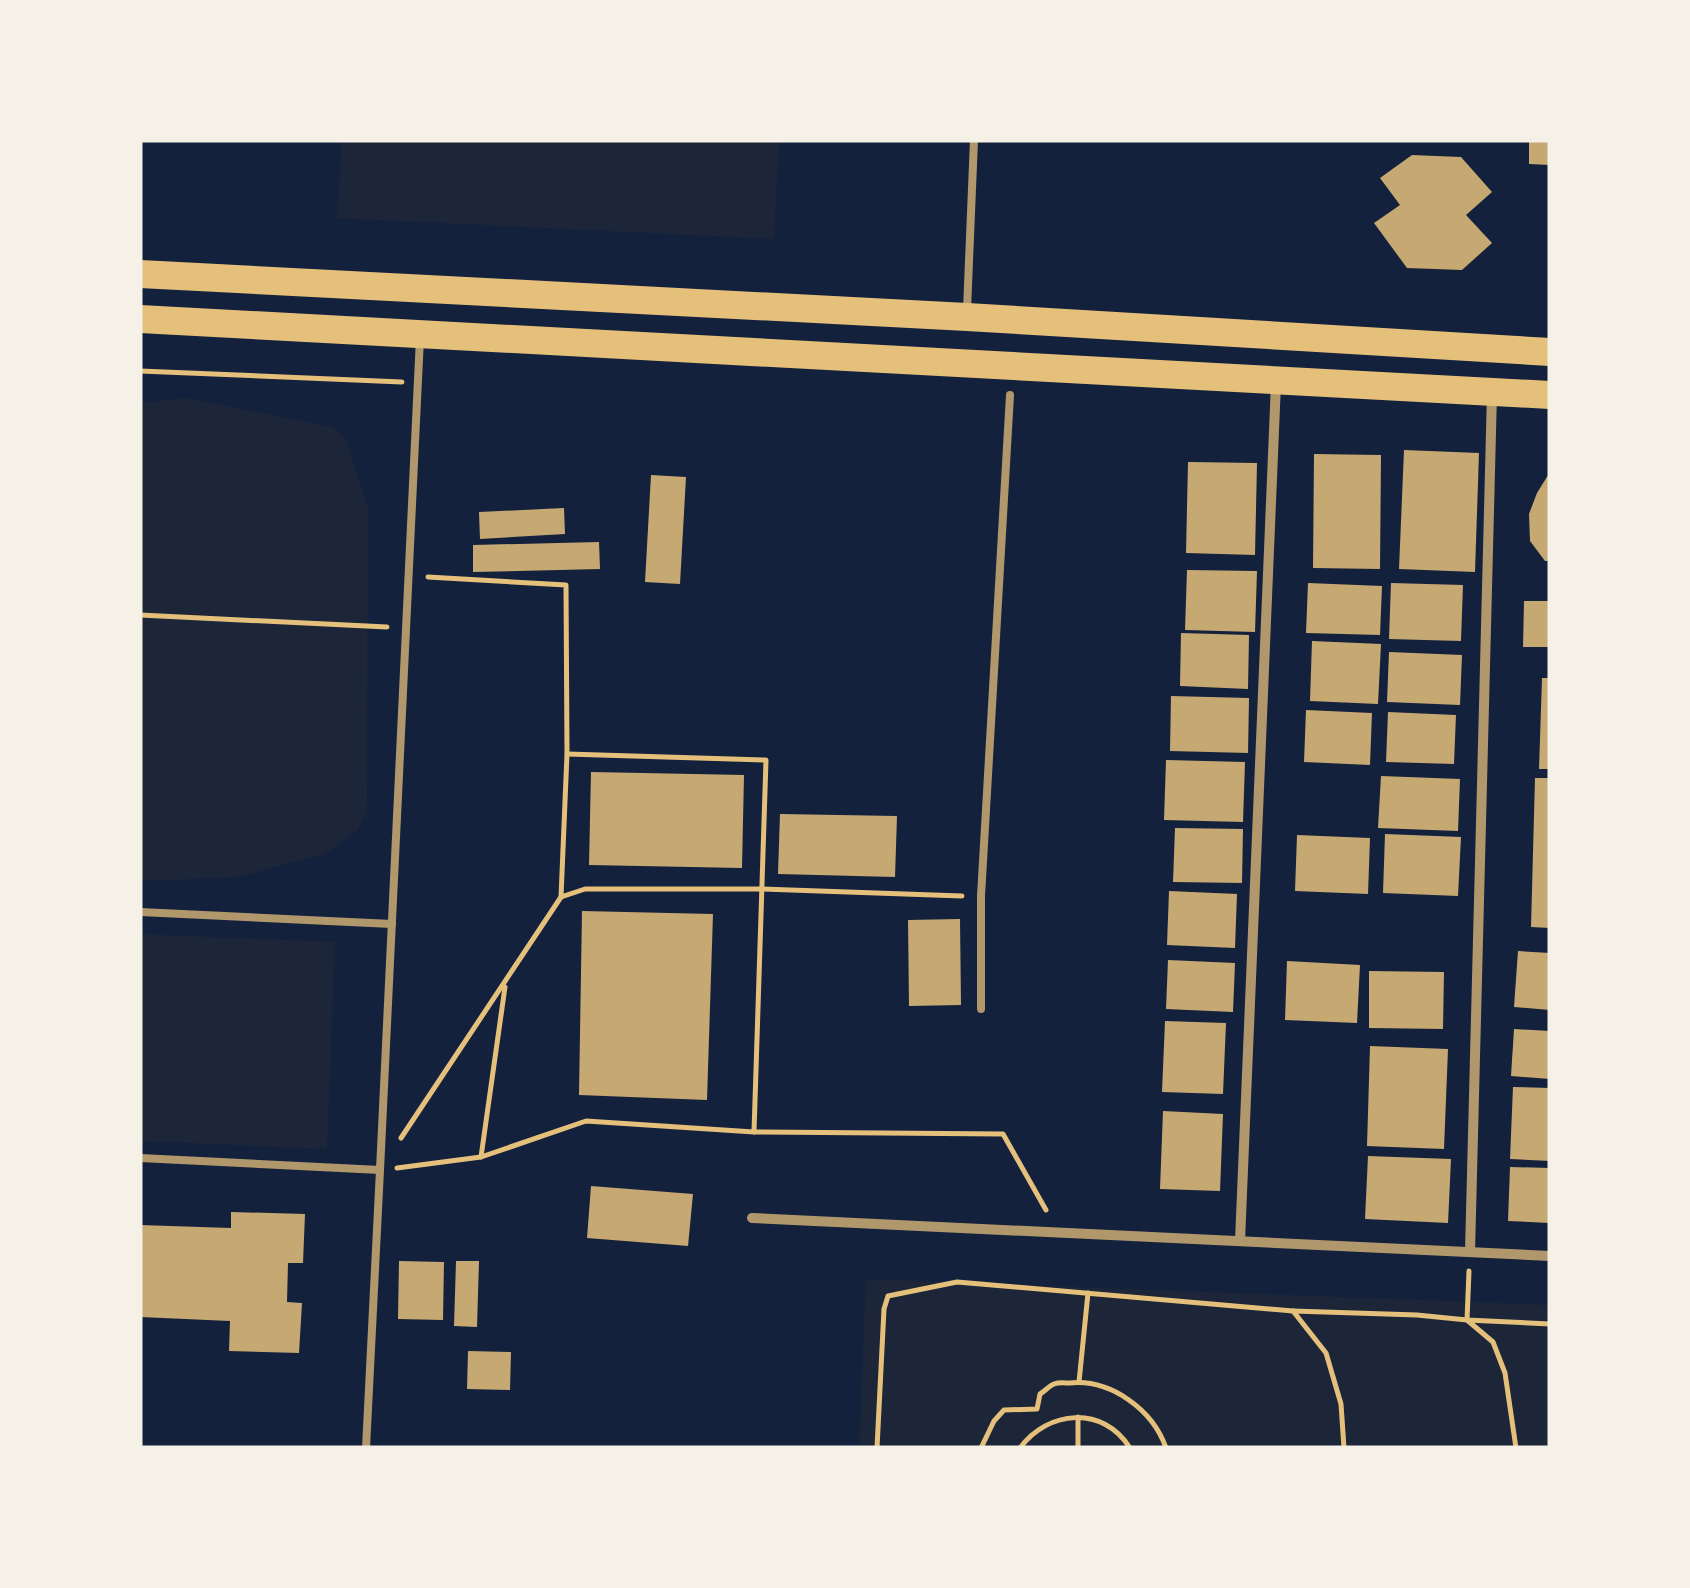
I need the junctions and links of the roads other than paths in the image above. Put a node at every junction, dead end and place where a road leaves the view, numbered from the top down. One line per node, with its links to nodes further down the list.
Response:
1 (974, 140): 3 (lane)
2 (140, 274): 3 (highway)
3 (967, 317): 6 (highway)
4 (140, 319): 5 (highway)
5 (420, 334): 7 (highway); 12 (lane)
6 (1550, 352)
7 (1276, 382): 8 (highway); 17 (street)
8 (1492, 392): 9 (highway); 18 (street)
9 (1550, 395)
10 (1010, 396): 13 (lane)
11 (140, 912): 12 (lane)
12 (392, 924): 15 (lane)
13 (981, 1010)
14 (140, 1158): 15 (lane)
15 (380, 1170): 20 (lane)
16 (752, 1218): 17 (street)
17 (1240, 1241): 18 (street)
18 (1470, 1252): 19 (street)
19 (1550, 1256)
20 (366, 1448)

